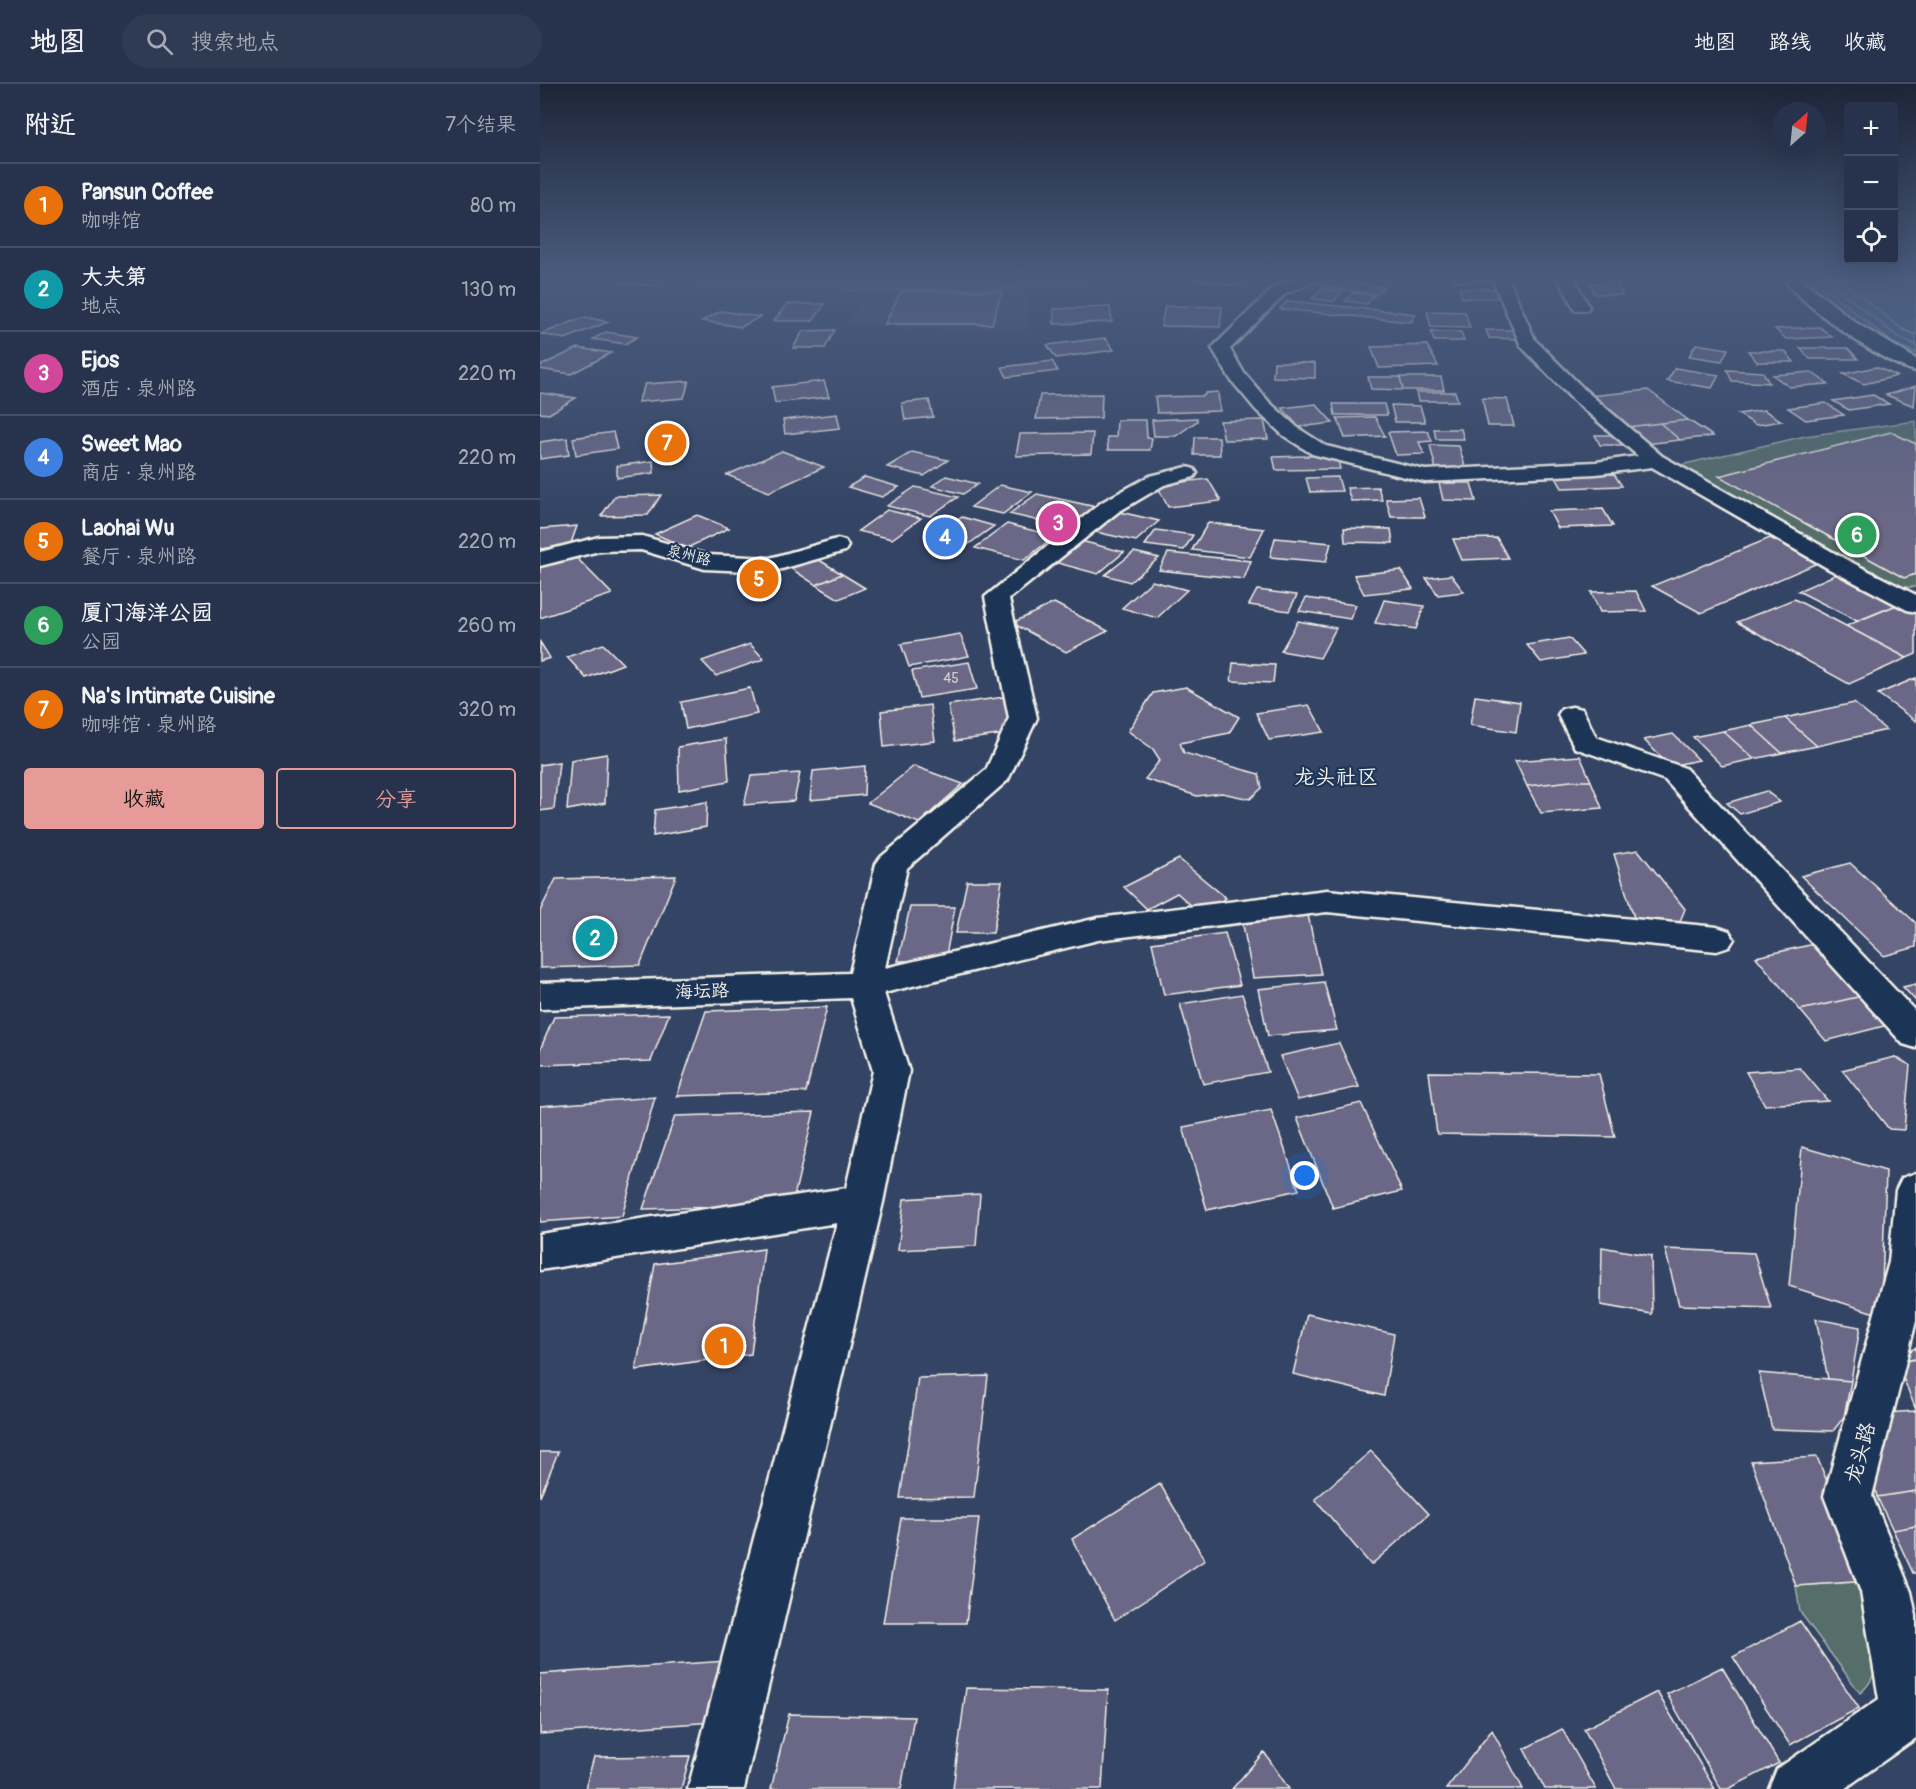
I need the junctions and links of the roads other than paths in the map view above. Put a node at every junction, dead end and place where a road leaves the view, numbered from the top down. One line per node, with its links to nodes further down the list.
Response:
1 (1225, 358): 5 (street)
2 (1542, 358): 5 (street)
3 (1898, 358): 4 (street)
4 (1916, 366)
5 (1655, 460): 9 (street)
6 (1188, 472): 12 (street)
7 (837, 546): 8 (street, 泉州路)
8 (540, 559)
9 (1916, 605)
10 (1572, 715): 14 (street)
11 (1717, 939): 12 (street, 海坛路)
12 (864, 985): 13 (street, 海坛路); 16 (street)
13 (540, 996)
14 (1916, 1035)
15 (1916, 1190): 18 (street, 龙头路)
16 (863, 1202): 17 (street); 19 (street)
17 (540, 1252)
18 (1912, 1711): 20 (street)
19 (716, 1789)
20 (1797, 1789)

